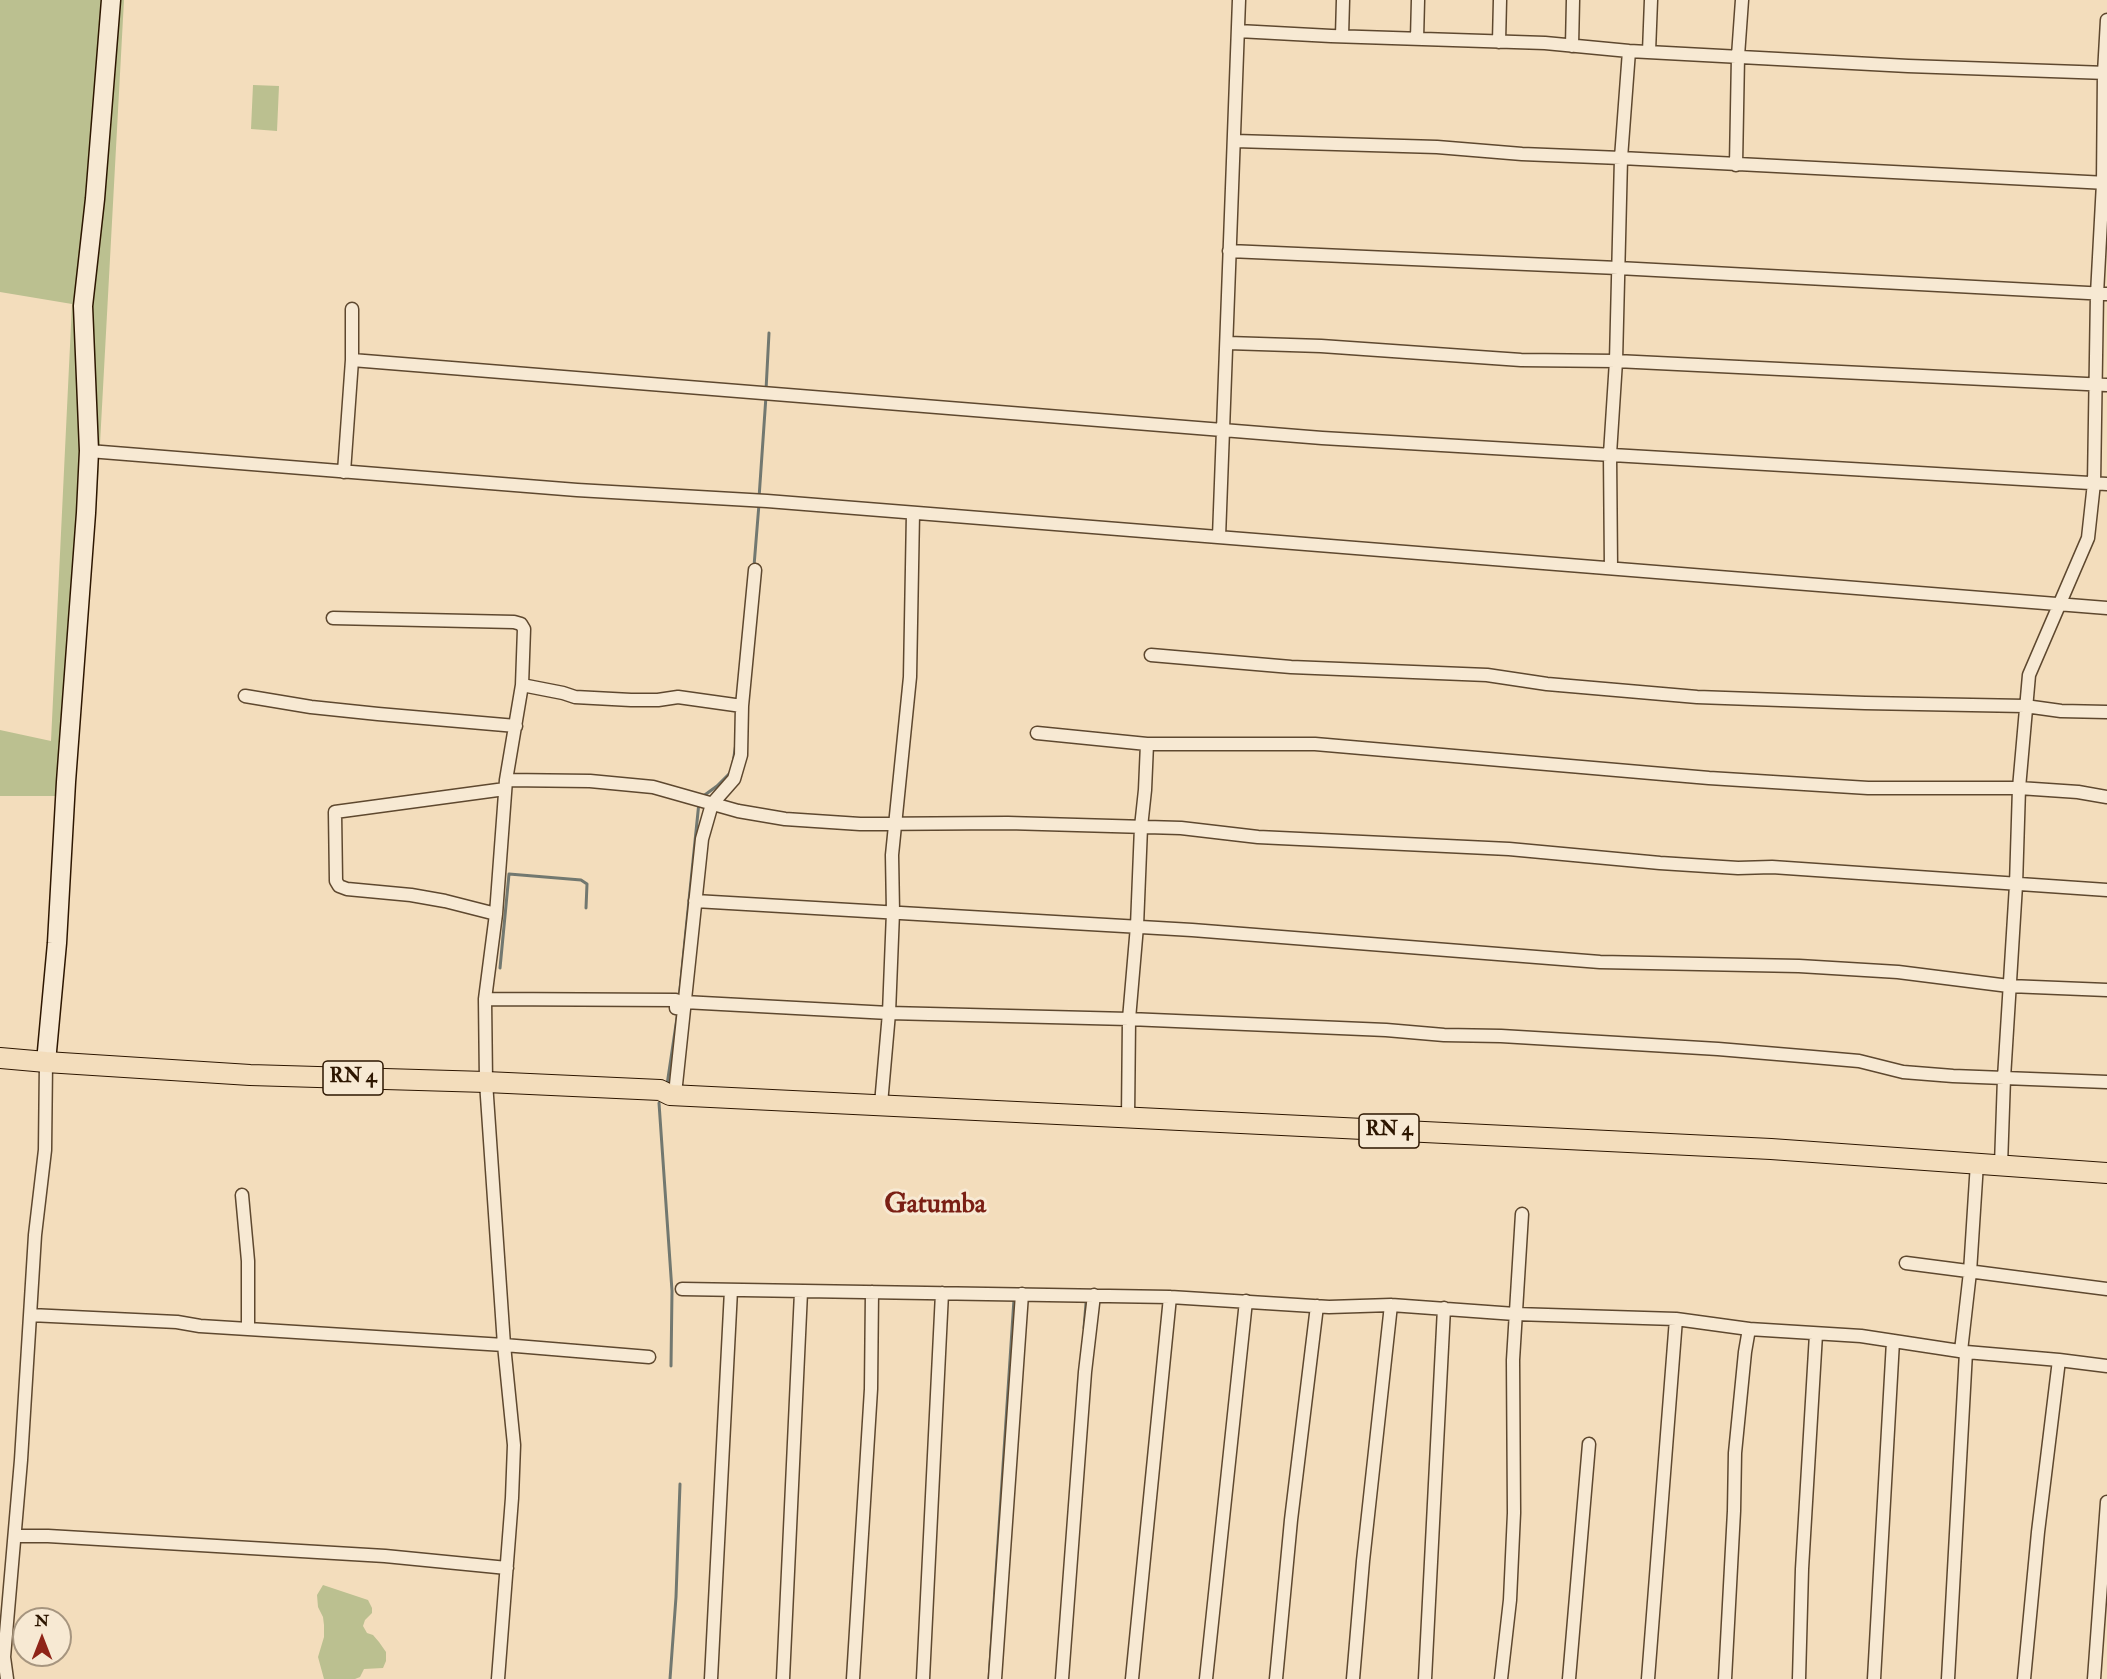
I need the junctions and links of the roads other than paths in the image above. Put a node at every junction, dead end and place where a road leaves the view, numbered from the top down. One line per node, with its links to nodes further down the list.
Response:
1 (111, 0): 33 (main road)
2 (1239, 0): 10 (street)
3 (1343, 0): 11 (street)
4 (1418, 0): 12 (street)
5 (1500, 0): 13 (street)
6 (1573, 0): 14 (street)
7 (1651, 0): 16 (street)
8 (1742, 0): 17 (street)
9 (2107, 20): 18 (street)
10 (1238, 31): 11 (street); 19 (street)
11 (1342, 36): 12 (street)
12 (1417, 39): 13 (street)
13 (1499, 42): 14 (street)
14 (1572, 46): 15 (street)
15 (1629, 51): 16 (street); 20 (street)
16 (1649, 52): 17 (street)
17 (1738, 56): 18 (street); 21 (street)
18 (2105, 73): 22 (street)
19 (1236, 141): 20 (street); 23 (street)
20 (1621, 158): 21 (street); 24 (street)
21 (1736, 165): 22 (street)
22 (2105, 183): 25 (street)
23 (1229, 251): 24 (street); 27 (street)
24 (1618, 268): 25 (street); 29 (street)
25 (2102, 294): 30 (street)
26 (352, 309): 28 (street)
27 (1228, 343): 29 (street); 32 (street)
28 (352, 360): 32 (street); 35 (street)
29 (1616, 362): 30 (street); 34 (street)
30 (2094, 385): 31 (street); 36 (street)
31 (2107, 386)
32 (1222, 430): 34 (street); 39 (street)
33 (89, 451): 35 (street); 73 (main road)
34 (1610, 454): 36 (street); 40 (street)
35 (344, 471): 38 (street)
36 (2094, 483): 37 (street); 42 (street)
37 (2107, 484)
38 (913, 513): 39 (street); 58 (street)
39 (1219, 537): 40 (street)
40 (1611, 568): 42 (street)
41 (755, 570): 48 (street)
42 (2059, 604): 43 (street); 49 (street)
43 (2107, 608)
44 (333, 618): 46 (street)
45 (1151, 655): 49 (street)
46 (522, 685): 48 (street); 51 (street)
47 (245, 696): 51 (street)
48 (739, 705): 57 (street)
49 (2025, 706): 50 (street); 55 (street)
50 (2107, 712)
51 (516, 726): 54 (street)
52 (1037, 733): 53 (street)
53 (1147, 744): 55 (street); 59 (street)
54 (505, 785): 57 (street); 64 (street); 64 (street)
55 (2019, 788): 56 (street); 60 (street)
56 (2107, 797)
57 (703, 802): 58 (street); 62 (street)
58 (896, 825): 59 (street); 63 (street)
59 (1141, 827): 60 (street); 65 (street)
60 (2016, 885): 61 (street); 66 (street)
61 (2107, 890)
62 (695, 902): 63 (street); 69 (street)
63 (893, 912): 65 (street); 70 (street)
64 (496, 914): 68 (street)
65 (1137, 927): 66 (street); 71 (street)
66 (2009, 986): 67 (street); 74 (street)
67 (2107, 990)
68 (485, 999): 69 (street); 75 (street)
69 (681, 1007): 70 (street); 77 (street)
70 (889, 1013): 71 (street); 78 (street)
71 (1129, 1019): 74 (street); 79 (street)
72 (0, 1058): 73 (main road, RN 4)
73 (46, 1062): 75 (main road, RN 4); 101 (street)
74 (2004, 1078): 76 (street); 81 (street)
75 (486, 1082): 77 (main road, RN 4); 107 (street)
76 (2107, 1082)
77 (675, 1094): 78 (main road, RN 4)
78 (880, 1104): 79 (main road, RN 4)
79 (1128, 1118): 80 (main road, RN 4)
80 (1977, 1163): 81 (main road, RN 4); 86 (street)
81 (2001, 1165): 82 (main road, RN 4)
82 (2107, 1173)
83 (242, 1195): 103 (street)
84 (1522, 1214): 100 (street)
85 (1906, 1263): 86 (street)
86 (1971, 1272): 88 (street); 108 (street)
87 (682, 1289): 89 (street)
88 (2107, 1289)
89 (731, 1290): 90 (street); 121 (street)
90 (801, 1292): 91 (street); 122 (street)
91 (873, 1292): 92 (street); 123 (street)
92 (942, 1293): 93 (street); 124 (street)
93 (1022, 1294): 94 (street); 125 (street)
94 (1095, 1295): 95 (street); 126 (street)
95 (1170, 1297): 96 (street); 127 (street)
96 (1246, 1300): 98 (street); 128 (street)
97 (1391, 1305): 98 (street); 99 (street); 130 (street)
98 (1317, 1306): 129 (street)
99 (1444, 1308): 100 (street); 131 (street)
100 (1515, 1314): 102 (street); 132 (street)
101 (30, 1315): 103 (street); 115 (street)
102 (1676, 1319): 104 (street); 134 (street)
103 (248, 1329): 107 (street)
104 (1749, 1329): 105 (street); 135 (street)
105 (1816, 1334): 106 (street); 136 (street)
106 (1893, 1341): 108 (street); 137 (street)
107 (504, 1345): 109 (street); 116 (street)
108 (1963, 1352): 110 (street); 138 (street)
109 (649, 1357)
110 (2059, 1360): 111 (street); 139 (street)
111 (2107, 1366)
112 (1589, 1444): 133 (street)
113 (2107, 1502): 114 (street)
114 (2107, 1516): 140 (street)
115 (15, 1536): 116 (street); 117 (street)
116 (507, 1568): 120 (street)
117 (6, 1571): 118 (street)
118 (2, 1656): 119 (street)
119 (7, 1679)
120 (498, 1679)
121 (711, 1679)
122 (783, 1679)
123 (853, 1679)
124 (923, 1679)
125 (995, 1679)
126 (1062, 1679)
127 (1132, 1679)
128 (1206, 1679)
129 (1276, 1679)
130 (1353, 1679)
131 (1425, 1679)
132 (1501, 1679)
133 (1569, 1679)
134 (1648, 1679)
135 (1725, 1679)
136 (1799, 1679)
137 (1874, 1679)
138 (1948, 1679)
139 (2024, 1679)
140 (2094, 1679)

